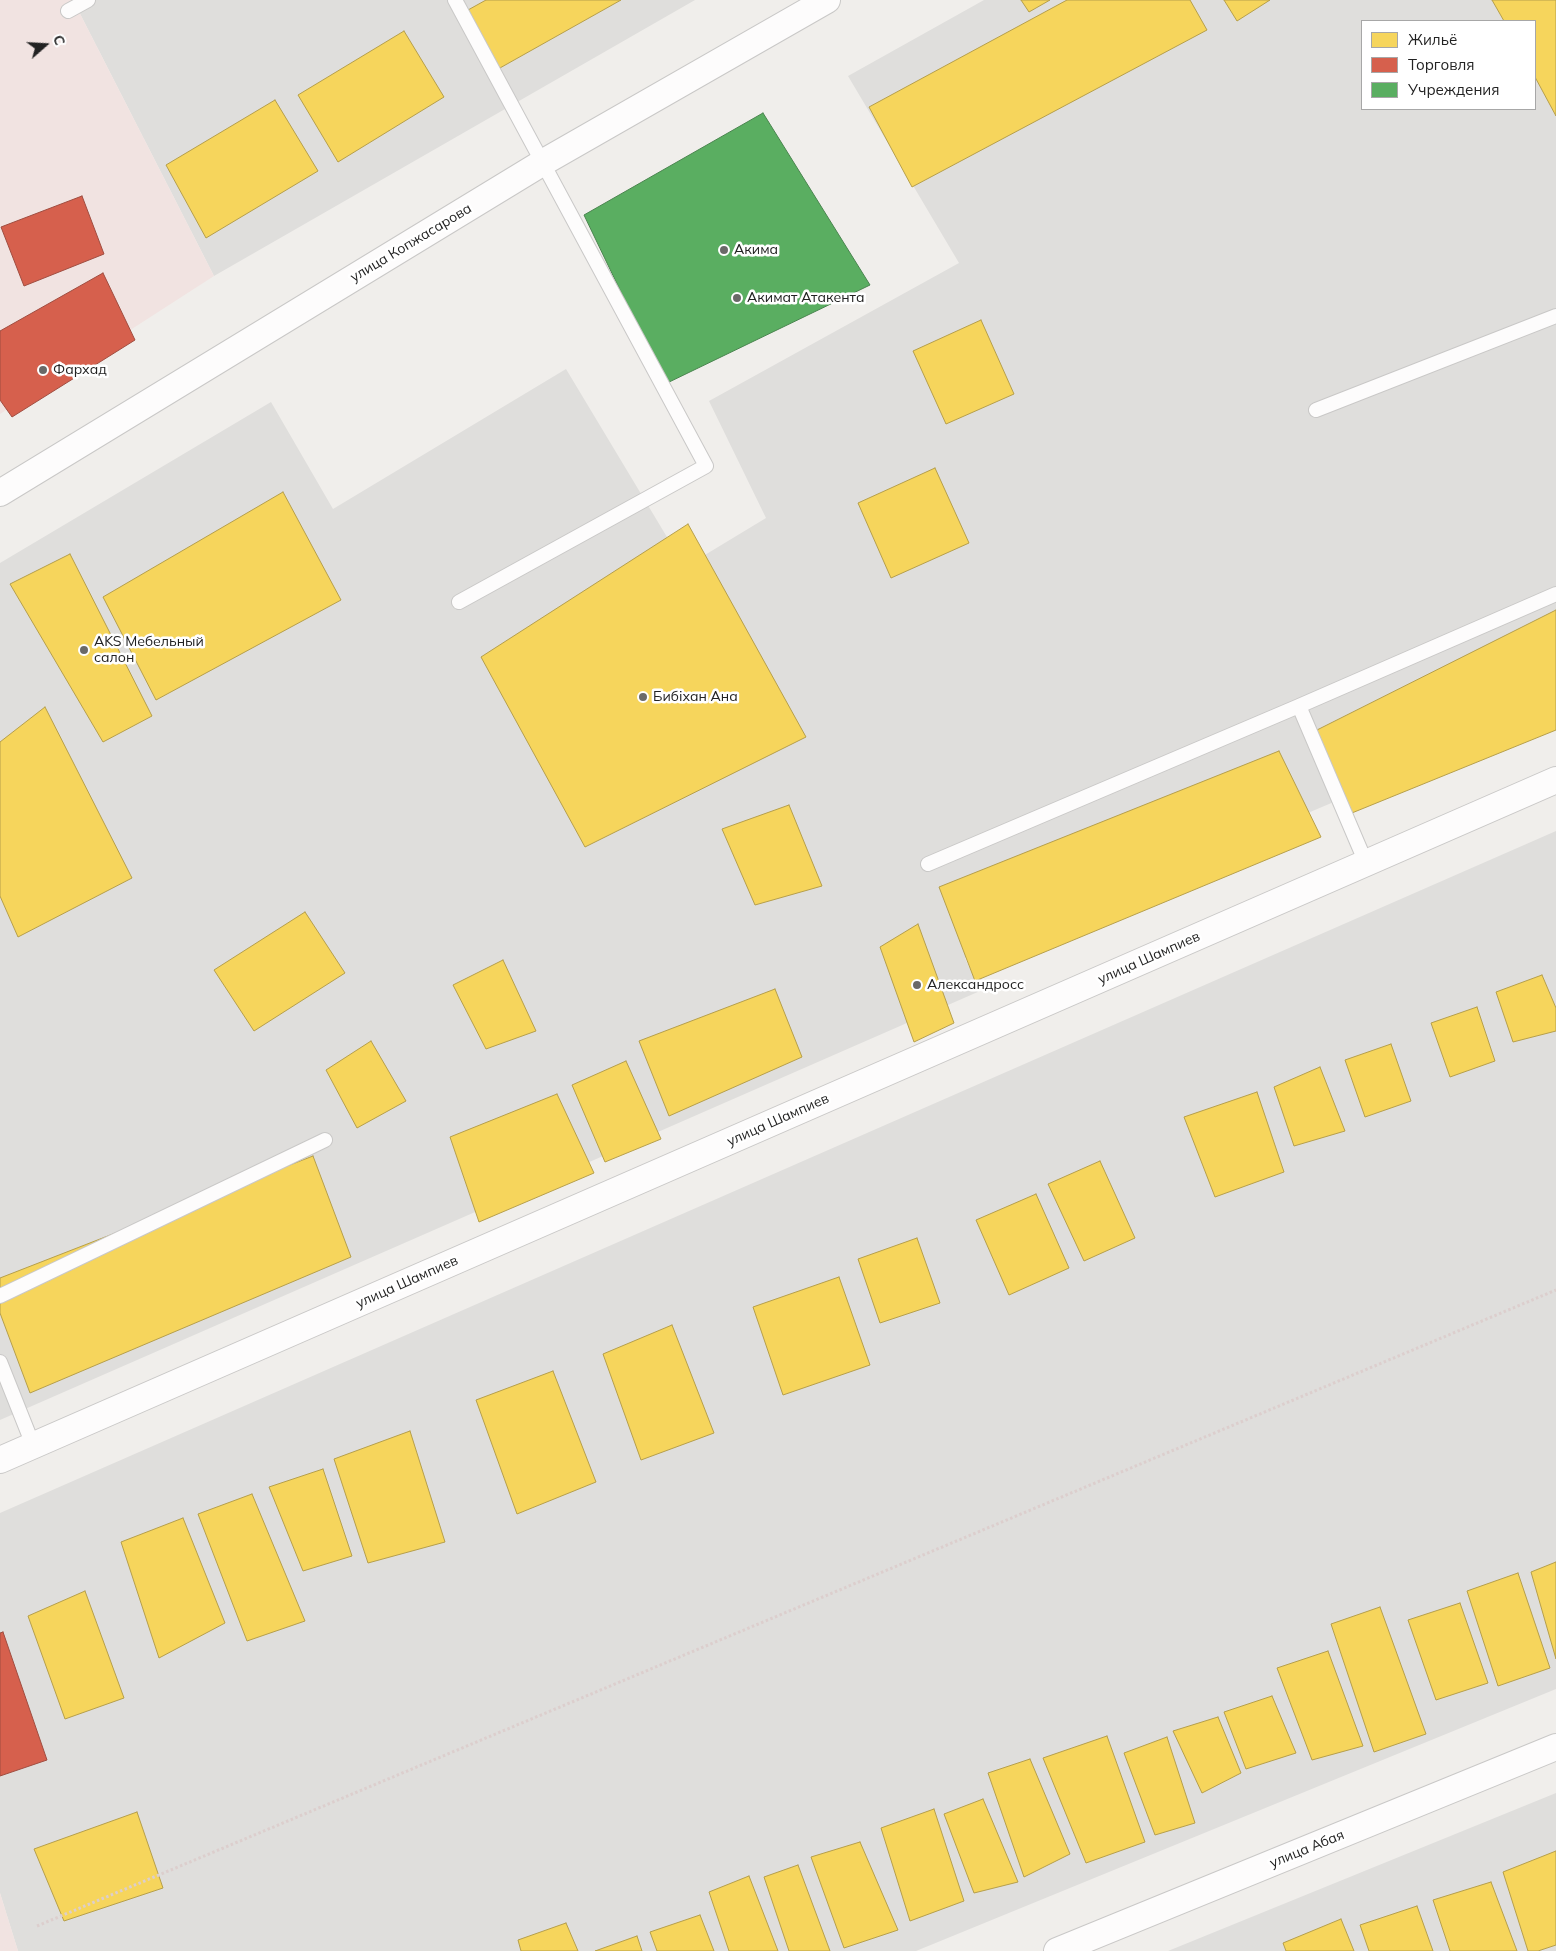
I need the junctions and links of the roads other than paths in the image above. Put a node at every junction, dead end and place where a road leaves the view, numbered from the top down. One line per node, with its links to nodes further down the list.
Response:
1 (88, 0): 4 (lane)
2 (454, 0): 5 (lane)
3 (811, 4): 5 (street, улица Копжасарова)
4 (68, 11)
5 (542, 164): 8 (street, улица Копжасарова); 10 (lane)
6 (1556, 316): 7 (lane)
7 (1316, 410)
8 (0, 493)
9 (1556, 594): 11 (lane)
10 (459, 602)
11 (1299, 706): 13 (lane); 14 (lane)
12 (1556, 780): 13 (street, улица Шампиев)
13 (1366, 863): 18 (street, улица Шампиев)
14 (928, 864)
15 (325, 1140): 16 (lane)
16 (0, 1296)
17 (0, 1362): 18 (lane)
18 (33, 1445): 19 (street, улица Шампиев)
19 (0, 1460)
20 (1556, 1747): 21 (street, улица Абая)
21 (1057, 1951)

